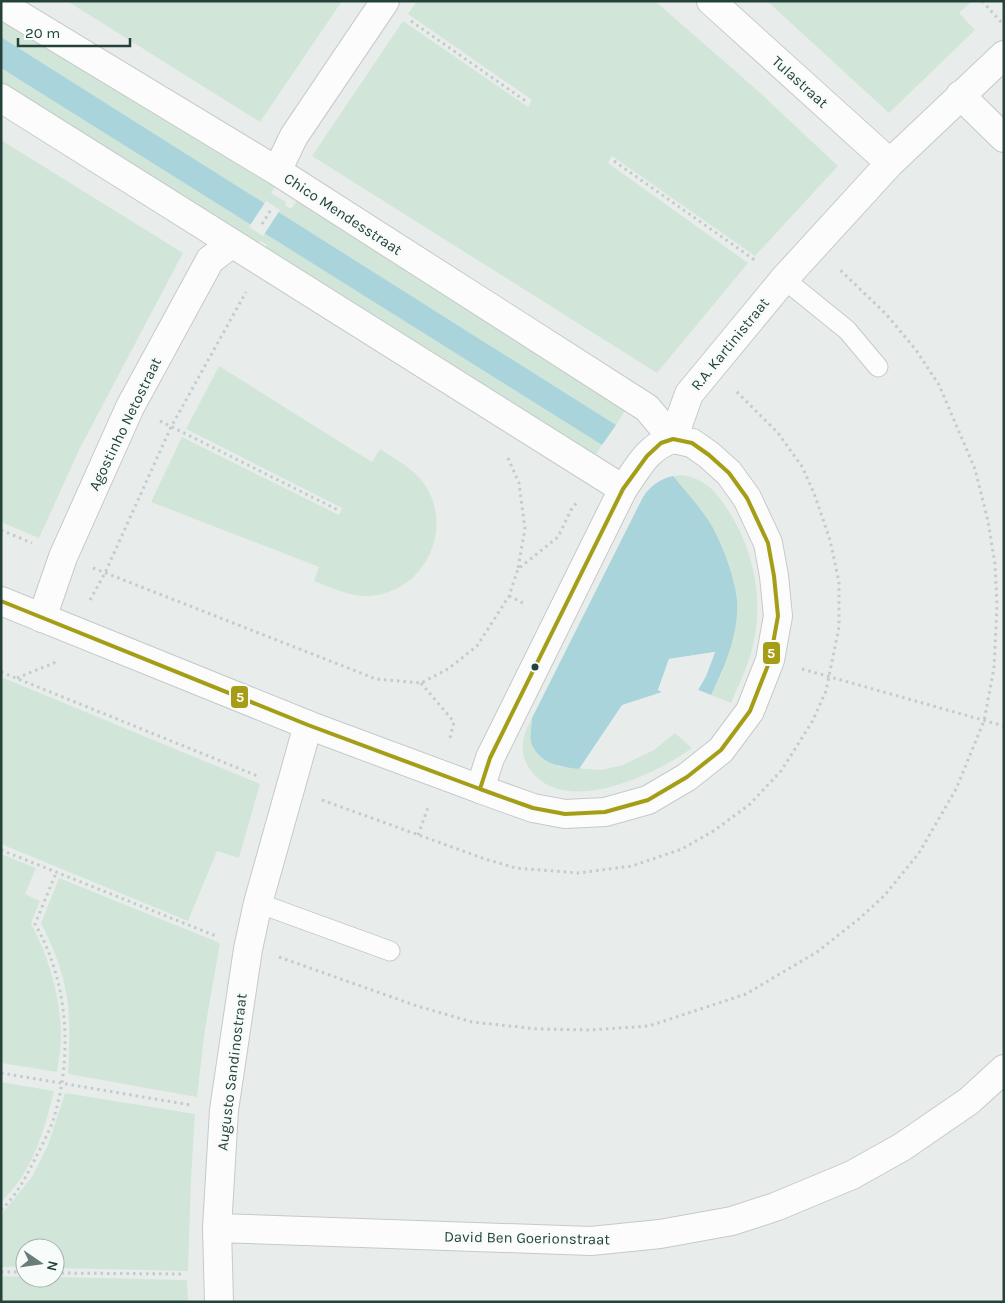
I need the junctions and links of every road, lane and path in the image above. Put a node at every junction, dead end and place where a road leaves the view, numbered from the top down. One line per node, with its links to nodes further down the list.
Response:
1 (711, 1): 12 (street, Tulastraat)
2 (982, 1): 5 (path)
3 (385, 2): 9 (path); 13 (street)
4 (1, 4): 13 (street, Chico Mendesstraat)
5 (1004, 24)
6 (1004, 55): 7 (street, R.A. Kartinistraat)
7 (960, 95): 10 (street); 12 (street, R.A. Kartinistraat)
8 (1, 98): 16 (street)
9 (528, 102)
10 (1004, 138)
11 (614, 161): 18 (path)
12 (890, 163): 17 (street, R.A. Kartinistraat)
13 (277, 172): 23 (street, Chico Mendesstraat)
14 (274, 206): 15 (path)
15 (257, 231)
16 (231, 244): 21 (street, Agostinho Netostraat); 24 (street)
17 (813, 246): 18 (street, R.A. Kartinistraat); 37 (path)
18 (784, 279): 20 (lane); 23 (street, R.A. Kartinistraat)
19 (250, 285): 22 (path)
20 (878, 366)
21 (130, 407): 22 (path); 28 (street, Agostinho Netostraat)
22 (171, 427): 26 (path); 29 (path)
23 (674, 439): 25 (street); 35 (street)
24 (598, 473): 25 (street); 30 (path)
25 (623, 489): 40 (street)
26 (338, 510)
27 (1, 530): 28 (path)
28 (63, 557): 29 (path); 33 (street, Agostinho Netostraat)
29 (105, 573): 30 (path); 34 (path)
30 (509, 596): 32 (path)
31 (1, 601): 33 (street)
32 (525, 604)
33 (42, 618): 34 (street)
34 (73, 630): 36 (path); 38 (street)
35 (770, 660): 37 (path); 40 (street)
36 (17, 678)
37 (984, 721): 39 (path); 44 (path)
38 (308, 724): 40 (street); 43 (street, Augusto Sandinostraat)
39 (1004, 726)
40 (480, 789)
41 (1, 850): 42 (path)
42 (56, 872): 44 (path); 48 (path)
43 (258, 903): 44 (street, Augusto Sandinostraat); 45 (lane)
44 (248, 949): 49 (street, Augusto Sandinostraat)
45 (390, 951)
46 (1004, 1069): 51 (street, David Ben Goerionstraat)
47 (1, 1073): 48 (path)
48 (62, 1084): 49 (path); 50 (path)
49 (224, 1110): 51 (street, Augusto Sandinostraat)
50 (1, 1210)
51 (217, 1228): 55 (street, Augusto Sandinostraat)
52 (1, 1272): 53 (path)
53 (15, 1272)
54 (65, 1273): 55 (path)
55 (217, 1275): 56 (street, Augusto Sandinostraat)
56 (218, 1302)

